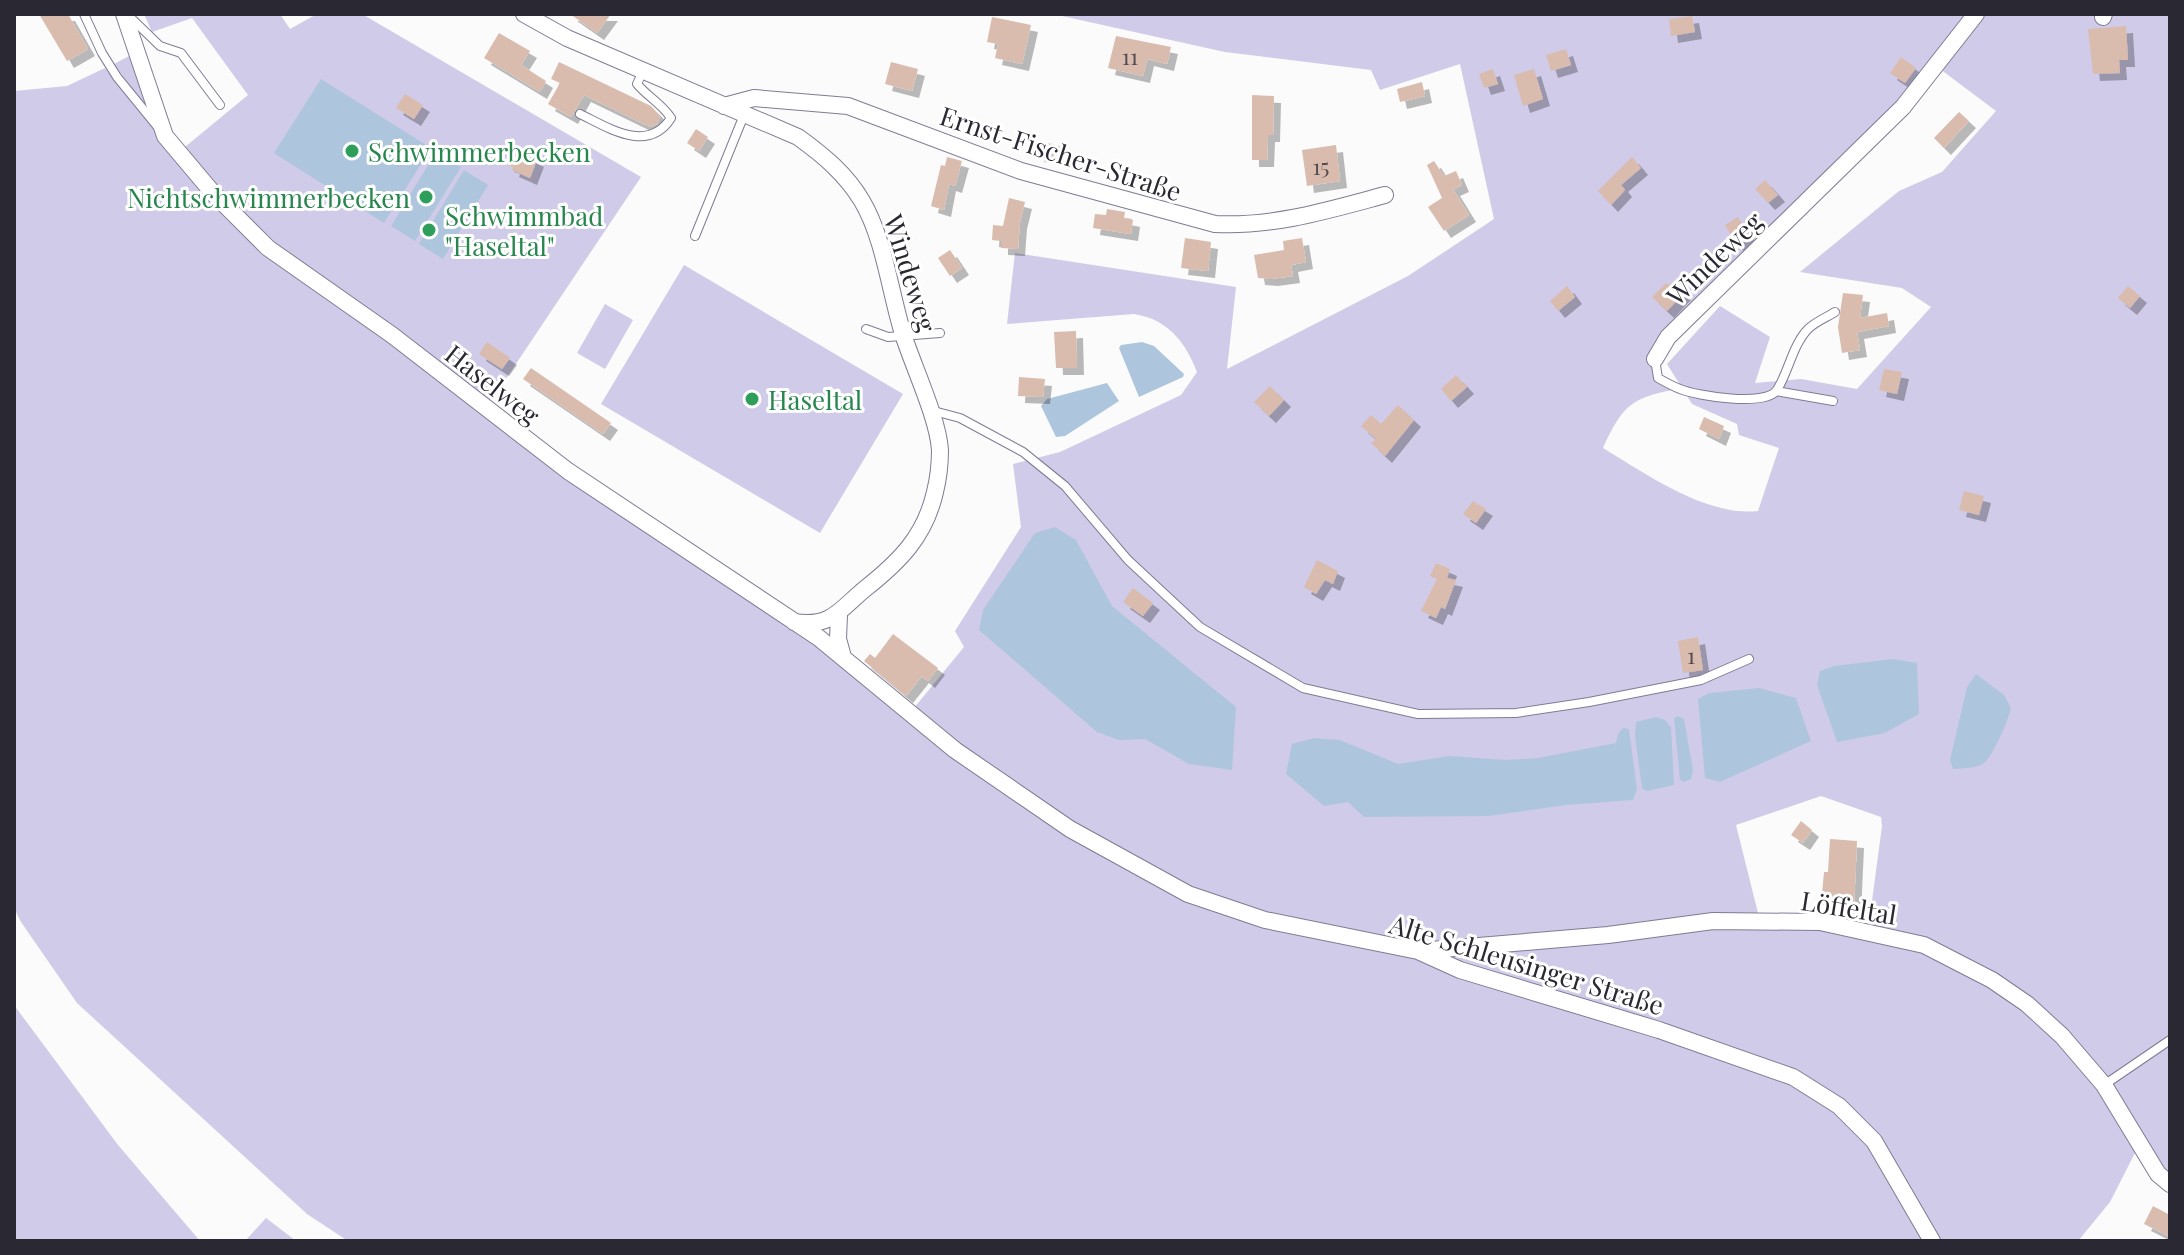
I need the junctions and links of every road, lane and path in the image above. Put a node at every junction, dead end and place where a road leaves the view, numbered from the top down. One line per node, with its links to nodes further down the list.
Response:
1 (84, 14): 10 (lane, Haselweg)
2 (126, 14): 6 (lane); 10 (street, Haselweg)
3 (524, 14): 5 (street, Windeweg)
4 (1976, 14): 17 (street, Windeweg)
5 (643, 70): 7 (street, Windeweg); 8 (lane)
6 (220, 105)
7 (724, 106): 9 (street, Windeweg); 11 (street, Ernst-Fischer-Straße)
8 (580, 114)
9 (744, 115): 12 (lane); 16 (street, Windeweg)
10 (165, 136): 22 (street, Haselweg)
11 (1385, 195)
12 (695, 236)
13 (1835, 312): 18 (lane)
14 (866, 329): 16 (lane)
15 (940, 333): 16 (lane)
16 (903, 335): 20 (street, Windeweg)
17 (1655, 359): 18 (lane, Windeweg)
18 (1776, 391): 19 (lane)
19 (1833, 401)
20 (930, 410): 21 (street, Windeweg); 25 (lane)
21 (839, 615): 22 (street); 24 (street)
22 (793, 622): 23 (street, Haselweg)
23 (819, 638): 24 (street, Alte Schleusinger Straße)
24 (843, 657): 26 (street, Alte Schleusinger Straße)
25 (1749, 659)
26 (1418, 951): 28 (street, Löffeltal); 30 (street, Alte Schleusinger Straße)
27 (2170, 1040): 28 (lane)
28 (2104, 1085): 29 (street, Löffeltal)
29 (2170, 1184)
30 (1932, 1241)

